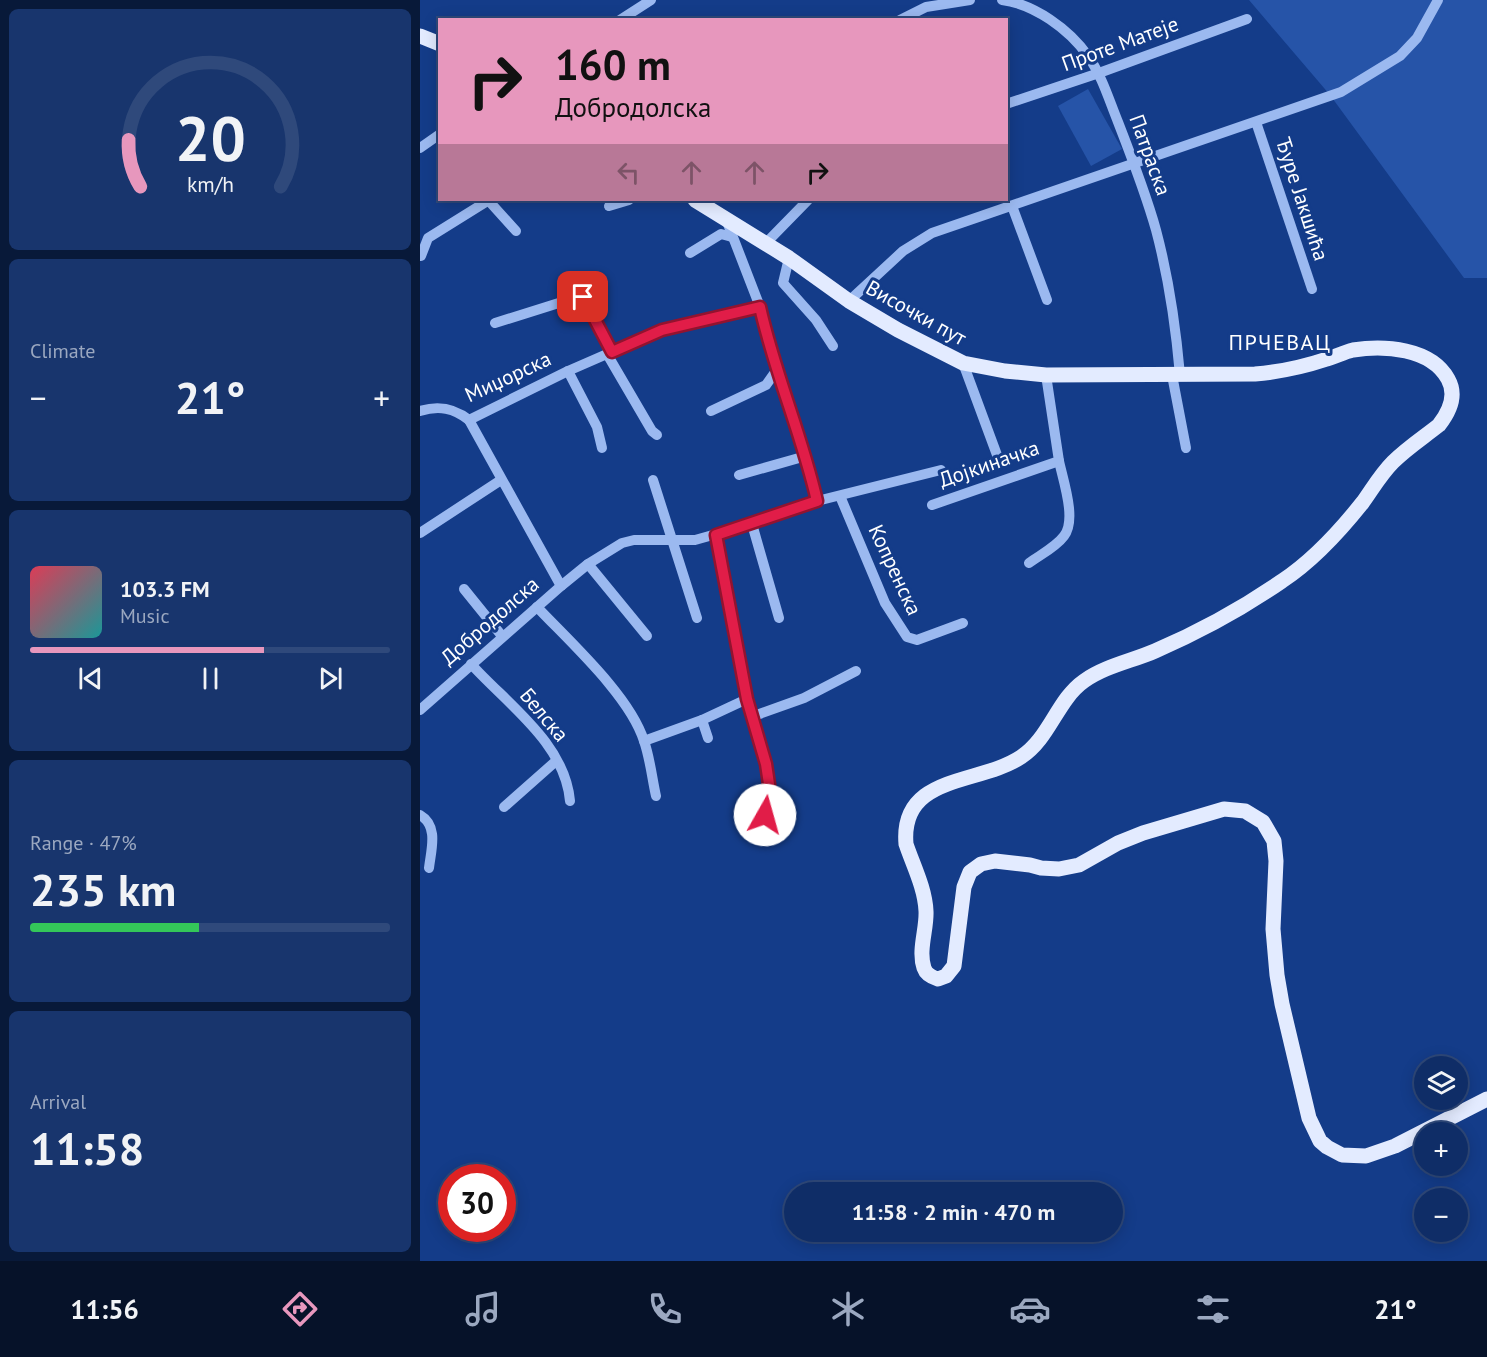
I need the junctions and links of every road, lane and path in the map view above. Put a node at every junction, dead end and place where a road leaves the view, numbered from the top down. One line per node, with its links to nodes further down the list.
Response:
1 (651, 0): 6 (street)
2 (969, 0): 5 (street)
3 (1002, 0): 11 (street, Патраска)
4 (1438, 0): 13 (street, Ђуре Јакшића)
5 (925, 3): 7 (street)
6 (624, 18)
7 (903, 18)
8 (1247, 18): 11 (street, Проте Матеје)
9 (420, 36): 10 (main road)
10 (438, 43)
11 (1099, 74): 12 (street, Проте Матеје); 16 (street, Патраска)
12 (1008, 103)
13 (1256, 123): 16 (street, Ђуре Јакшића); 31 (street, Ђуре Јакшића)
14 (438, 135): 15 (street)
15 (420, 148)
16 (1135, 165): 23 (street, Ђуре Јакшића); 42 (street, Патраска)
17 (486, 201): 29 (street)
18 (489, 201): 25 (street)
19 (626, 201): 22 (street)
20 (697, 201): 24 (main road, Височки пут)
21 (807, 201): 27 (street)
22 (609, 206)
23 (1012, 206): 32 (street); 33 (street, Ђуре Јакшића)
24 (726, 219): 26 (street); 27 (main road, Височки пут)
25 (516, 231)
26 (732, 237): 28 (street); 34 (street)
27 (766, 243): 30 (main road, Височки пут)
28 (690, 253)
29 (421, 256)
30 (789, 258): 33 (main road, Височки пут); 36 (street)
31 (1312, 289)
32 (1047, 300)
33 (849, 301): 38 (main road, Височки пут)
34 (760, 307): 37 (street, Миџорска); 40 (street)
35 (495, 323): 37 (street)
36 (833, 346)
37 (610, 353): 39 (street, Миџорска); 46 (street)
38 (963, 363): 41 (main road, Височки пут); 49 (street)
39 (568, 371): 45 (street, Миџорска); 47 (street)
40 (776, 371): 44 (street); 50 (street)
41 (1046, 375): 42 (main road, Височки пут); 51 (street, Дојкиначка)
42 (1176, 375): 48 (street, Патраска); 88 (main road, Височки пут)
43 (420, 411): 45 (street, Миџорска)
44 (711, 411)
45 (469, 420): 54 (street)
46 (657, 435)
47 (602, 448)
48 (1186, 448)
49 (997, 455)
50 (806, 456): 53 (street); 57 (street)
51 (1059, 461): 58 (street, Дојкиначка); 63 (street, Дојкиначка)
52 (940, 470): 56 (street)
53 (739, 475)
54 (501, 480): 60 (street); 65 (street)
55 (653, 480): 62 (street)
56 (840, 496): 57 (street); 70 (street, Копренска)
57 (817, 501): 59 (street, Добродолска)
58 (932, 505)
59 (752, 524): 61 (street, Добродолска); 69 (street)
60 (420, 533)
61 (716, 535): 62 (street, Добродолска); 75 (street)
62 (670, 540): 64 (street, Добродолска); 68 (street)
63 (1029, 563)
64 (588, 564): 65 (street, Добродолска); 72 (street)
65 (561, 586): 67 (street, Добродолска)
66 (464, 589): 71 (street)
67 (537, 607): 71 (street, Добродолска); 80 (street)
68 (697, 618)
69 (779, 618)
70 (963, 623)
71 (502, 636): 73 (street, Добродолска)
72 (647, 636)
73 (471, 664): 76 (street, Добродолска); 81 (street, Белска)
74 (856, 670): 77 (street)
75 (747, 699): 77 (street); 78 (street)
76 (420, 710)
77 (751, 717): 86 (street)
78 (702, 720): 79 (street); 80 (street)
79 (708, 738)
80 (645, 741): 82 (street)
81 (556, 761): 83 (street, Белска); 84 (street)
82 (656, 795)
83 (570, 801)
84 (504, 807)
85 (420, 815): 87 (street)
86 (765, 815)
87 (429, 868)
88 (1487, 1099)

